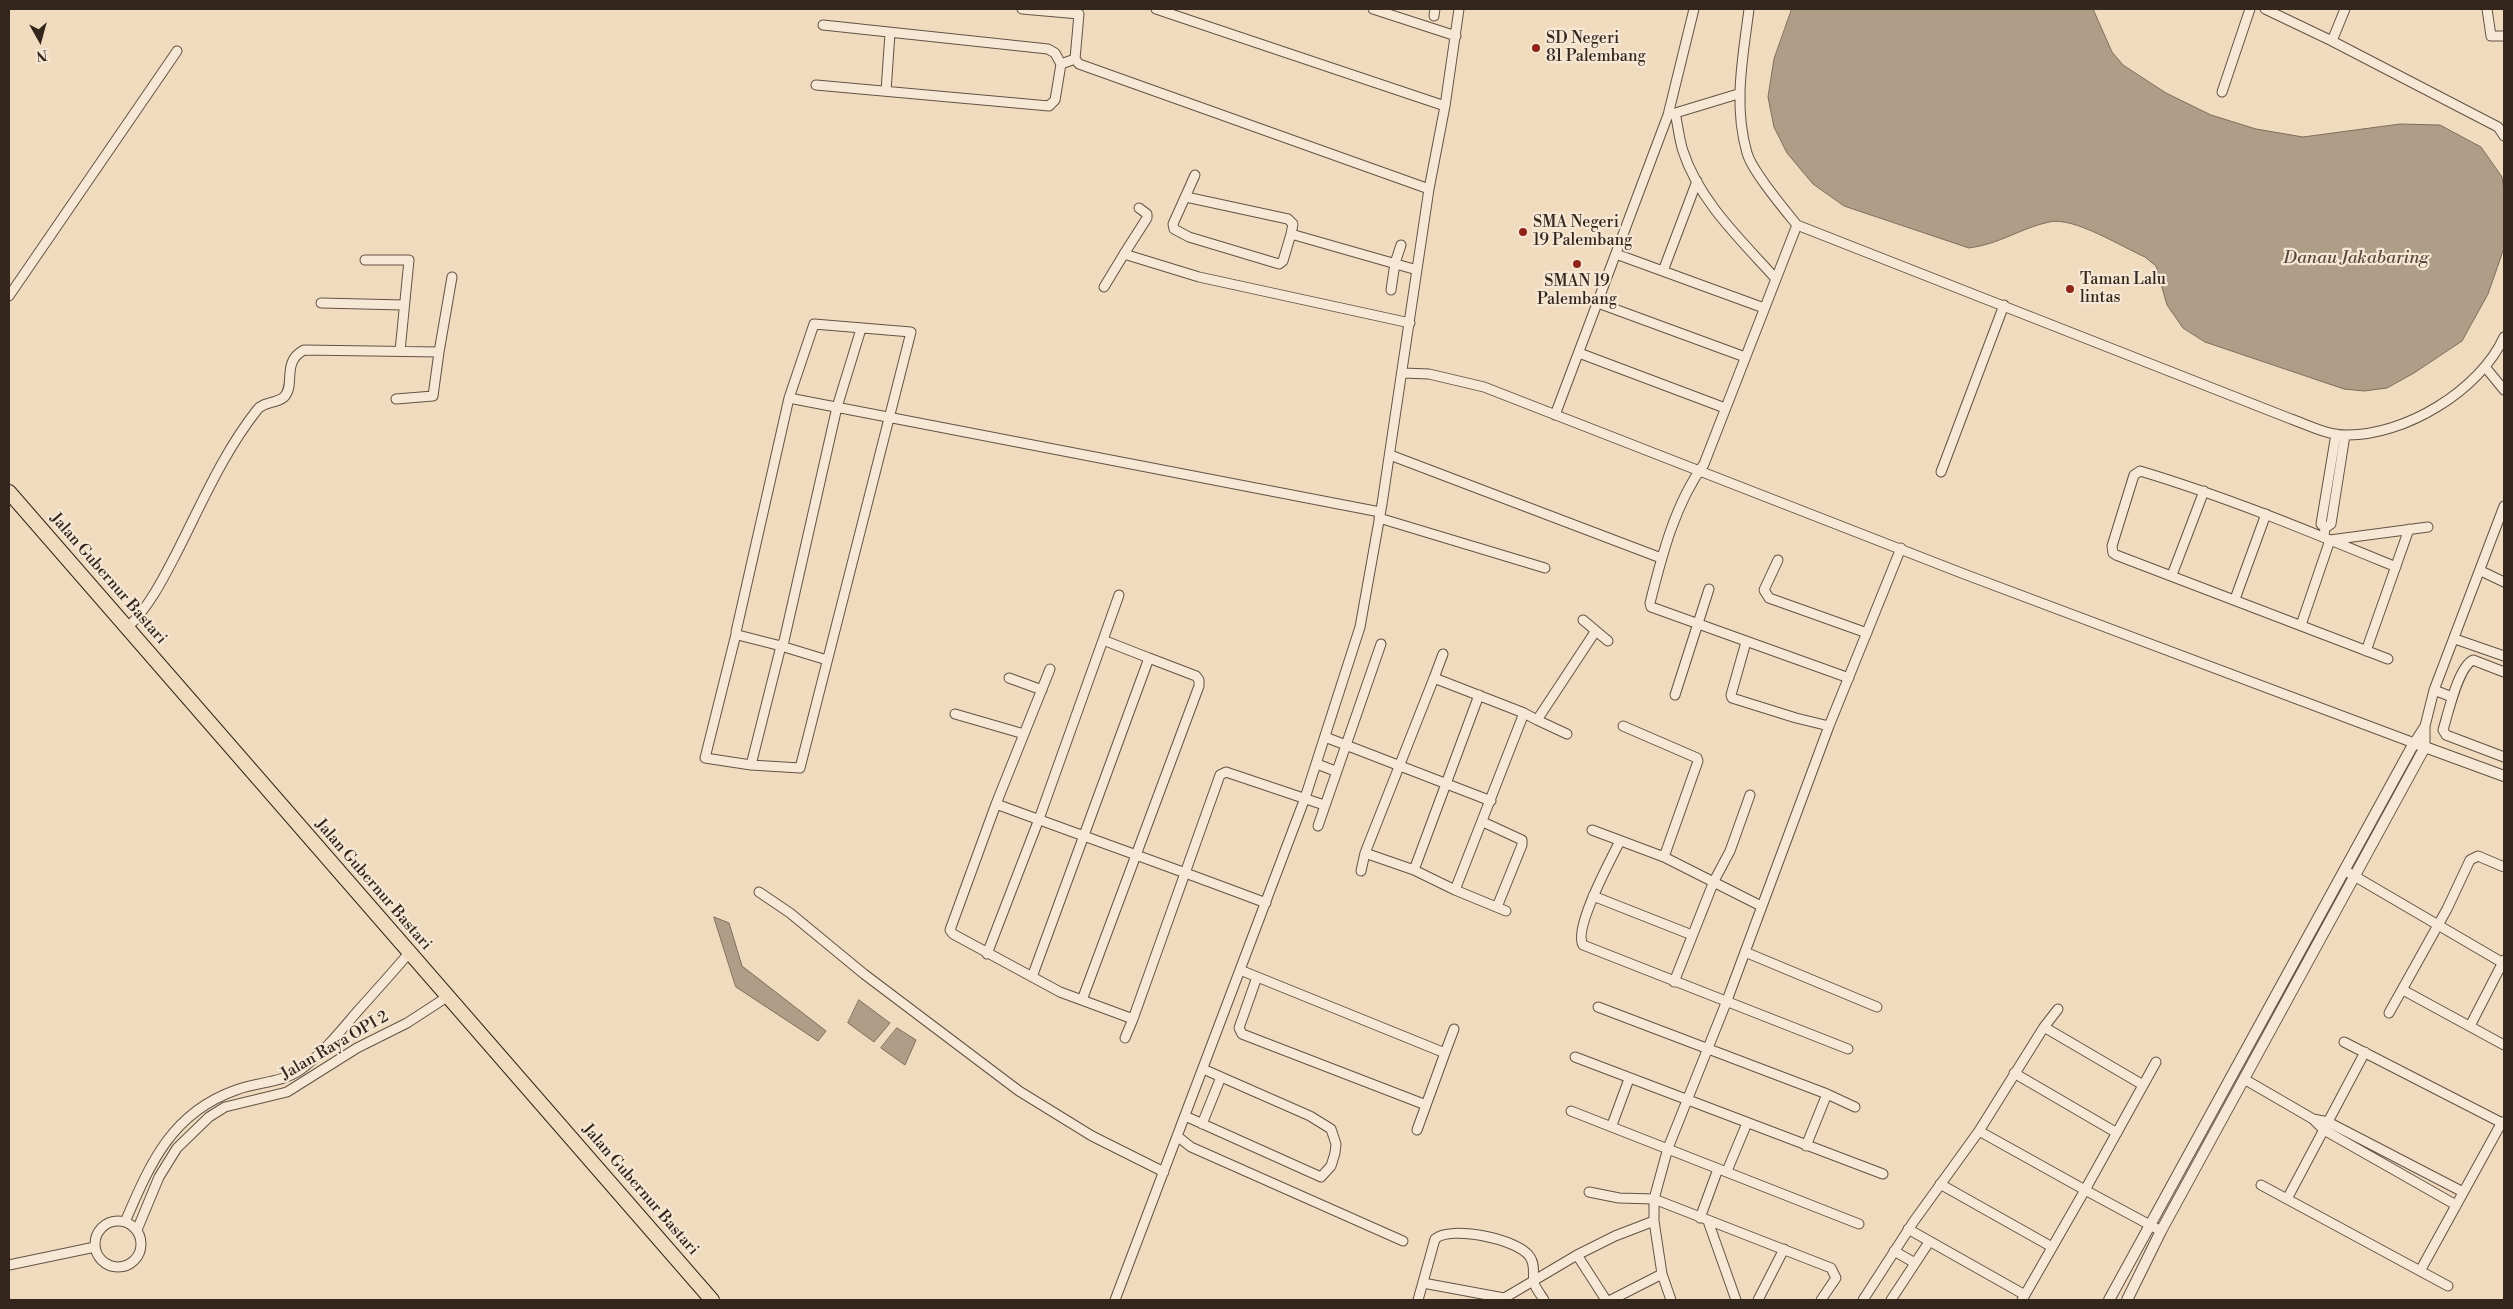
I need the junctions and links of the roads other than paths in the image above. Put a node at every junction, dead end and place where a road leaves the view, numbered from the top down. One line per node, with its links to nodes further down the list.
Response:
1 (1022, 9): 11 (street)
2 (1156, 9): 24 (street)
3 (1373, 9): 14 (street)
4 (1459, 9): 14 (street)
5 (1694, 9): 25 (street)
6 (1748, 9): 23 (street)
7 (2250, 9): 22 (street)
8 (2265, 9): 16 (street)
9 (2345, 9): 16 (street)
10 (2487, 9): 15 (street)
11 (1079, 11): 18 (street)
12 (823, 25): 13 (street)
13 (890, 33): 19 (street); 21 (street)
14 (1456, 36): 24 (street)
15 (2504, 36)
16 (2332, 41): 26 (street)
17 (177, 51): 45 (street)
18 (1075, 59): 19 (street); 29 (street)
19 (1062, 64): 21 (street)
20 (816, 85): 21 (street)
21 (886, 91)
22 (2222, 92)
23 (1738, 94): 25 (street); 32 (street)
24 (1445, 106): 29 (street)
25 (1672, 114): 28 (street); 36 (street)
26 (2504, 136)
27 (1195, 175): 30 (street)
28 (1696, 181): 40 (street); 42 (street)
29 (1429, 189): 39 (street)
30 (1186, 197): 33 (street); 33 (street)
31 (1139, 208): 35 (street)
32 (1797, 225): 42 (street); 49 (street)
33 (1291, 234): 38 (street)
34 (1401, 246): 38 (street)
35 (1124, 254): 43 (street); 51 (street)
36 (1616, 254): 40 (street); 47 (street)
37 (365, 260): 48 (street)
38 (1395, 263): 39 (street); 44 (street)
39 (1417, 270): 51 (street)
40 (1663, 271): 50 (street)
41 (452, 277): 55 (street)
42 (1776, 279): 50 (street)
43 (1104, 288)
44 (1391, 290)
45 (9, 296)
46 (321, 303): 48 (street)
47 (1598, 303): 56 (street); 57 (street)
48 (404, 304): 54 (street)
49 (2004, 305): 67 (street); 70 (street)
50 (1764, 308): 57 (street)
51 (1410, 323): 59 (street)
52 (861, 329): 61 (street); 63 (street); 66 (street)
53 (2504, 337): 58 (street)
54 (400, 351): 55 (street); 93 (street)
55 (439, 352): 62 (street)
56 (1579, 353): 64 (street); 65 (street)
57 (1745, 357): 64 (street)
58 (2486, 368): 60 (street); 67 (street)
59 (1403, 373): 65 (street); 68 (street)
60 (2504, 390)
61 (789, 398): 63 (street); 96 (street)
62 (396, 399)
63 (837, 407): 66 (street); 102 (street)
64 (1725, 408): 69 (street)
65 (1555, 415): 69 (street)
66 (888, 417): 75 (street); 107 (street)
67 (2341, 435): 78 (street)
68 (1390, 456): 75 (street); 80 (street)
69 (1699, 470): 79 (street); 80 (street)
70 (1941, 472)
71 (2204, 490): 74 (street); 85 (street); 85 (street)
72 (9, 492): 93 (highway, Jalan Gubernur Bastari)
73 (2504, 506): 84 (street)
74 (2266, 514): 78 (street); 89 (street)
75 (1380, 515): 83 (street); 127 (street)
76 (2428, 527): 77 (street)
77 (2410, 529): 78 (street); 82 (street)
78 (2326, 535): 82 (street); 92 (street)
79 (1901, 548): 95 (street); 128 (street)
80 (1661, 558): 91 (street)
81 (1778, 560): 95 (street)
82 (2396, 567): 103 (street)
83 (1545, 568)
84 (2481, 572): 86 (street); 97 (street)
85 (2172, 575): 89 (street)
86 (2504, 582)
87 (1709, 589): 91 (street)
88 (1119, 595): 98 (street)
89 (2235, 599): 92 (street)
90 (1582, 620): 94 (street)
91 (1698, 625): 100 (street); 117 (street)
92 (2301, 625): 103 (street)
93 (128, 627): 169 (highway, Jalan Gubernur Bastari)
94 (1596, 632): 99 (street); 121 (street)
95 (1867, 633): 113 (street)
96 (736, 634): 102 (street); 132 (street)
97 (2455, 639): 105 (street); 115 (street)
98 (1103, 640): 106 (street); 143 (street)
99 (1608, 641)
100 (1746, 642): 113 (street); 123 (street)
101 (1381, 644): 129 (street)
102 (781, 646): 107 (street); 132 (street)
103 (2366, 651): 108 (street)
104 (1443, 654): 112 (street)
105 (2504, 656)
106 (1149, 658): 147 (street); 150 (street)
107 (827, 660): 132 (street)
108 (2388, 660)
109 (1050, 669): 114 (street)
110 (2504, 672): 118 (street)
111 (1009, 678): 114 (street)
112 (1434, 678): 116 (street); 134 (street)
113 (1849, 678): 123 (street)
114 (1042, 690): 125 (street)
115 (2434, 690): 118 (street); 124 (street)
116 (1479, 695): 119 (street); 137 (street)
117 (1675, 695)
118 (2452, 697): 131 (street)
119 (1524, 713): 121 (street); 140 (street)
120 (956, 714): 125 (street)
121 (1536, 720): 126 (street)
122 (1623, 726): 151 (street)
123 (1829, 726): 164 (street)
124 (2426, 726): 128 (street); 130 (street)
125 (1024, 734): 141 (street)
126 (1566, 734)
127 (1325, 737): 129 (street); 133 (street)
128 (2414, 743): 130 (street); 154 (street)
129 (1346, 745): 134 (street); 135 (street)
130 (2425, 748): 136 (street); 157 (street)
131 (2504, 757)
132 (751, 764)
133 (1317, 764): 135 (street); 139 (street)
134 (1399, 766): 137 (street); 149 (street)
135 (1335, 771): 142 (street)
136 (2504, 776)
137 (1447, 784): 140 (street); 153 (street)
138 (1750, 795): 158 (street)
139 (1305, 798): 142 (street); 156 (street); 162 (street)
140 (1492, 801): 144 (street)
141 (996, 804): 143 (street); 170 (street)
142 (1324, 805): 145 (street)
143 (1039, 819): 147 (street); 170 (street)
144 (1483, 822): 159 (street); 163 (street)
145 (1318, 826)
146 (1592, 830): 148 (street)
147 (1084, 836): 150 (street); 173 (street)
148 (1620, 841): 151 (street); 161 (street)
149 (1365, 853): 153 (street); 155 (street)
150 (1136, 855): 156 (street); 178 (street)
151 (1664, 857): 158 (street)
152 (2504, 867): 166 (street)
153 (1414, 870): 159 (street)
154 (2344, 870): 157 (street); 239 (street)
155 (1361, 871)
156 (1185, 873): 162 (street); 184 (street)
157 (2355, 876): 166 (street); 201 (street)
158 (1714, 881): 164 (street); 167 (street)
159 (1455, 890): 163 (street)
160 (759, 892): 223 (street)
161 (1593, 896): 167 (street); 175 (street)
162 (1266, 903): 172 (street)
163 (1496, 906): 165 (street)
164 (1761, 906): 168 (street)
165 (1506, 911)
166 (2438, 925): 171 (street); 176 (street)
167 (1692, 935): 175 (street)
168 (1744, 952): 179 (street); 180 (street)
169 (409, 953): 177 (highway, Jalan Gubernur Bastari); 237 (street, Jalan Raya OPI 2)
170 (987, 954): 173 (street)
171 (2504, 961): 185 (street)
172 (1240, 970): 174 (street); 197 (street)
173 (1032, 977): 178 (street)
174 (1257, 977): 194 (street); 205 (street)
175 (1674, 982): 179 (street)
176 (2403, 990): 183 (street); 185 (street)
177 (447, 997): 241 (street, Jalan Raya OPI 2); 259 (highway, Jalan Gubernur Bastari)
178 (1082, 1000): 184 (street)
179 (1726, 1003): 191 (street); 192 (street)
180 (1877, 1007)
181 (1598, 1008): 191 (street)
182 (2058, 1009): 186 (street)
183 (2389, 1013)
184 (1133, 1019): 188 (street)
185 (2470, 1026): 190 (street)
186 (2044, 1027): 198 (street); 202 (street)
187 (1454, 1029): 194 (street)
188 (1125, 1038)
189 (2344, 1042): 193 (street)
190 (2504, 1045)
191 (1708, 1049): 203 (street); 204 (street)
192 (1848, 1050)
193 (2366, 1052): 210 (street); 213 (street)
194 (1445, 1053): 205 (street)
195 (1575, 1057): 200 (street)
196 (2156, 1062): 202 (street)
197 (1203, 1069): 199 (street); 208 (street)
198 (2014, 1073): 215 (street); 216 (street)
199 (1221, 1077): 211 (street); 211 (street)
200 (1630, 1078): 204 (street); 212 (street)
201 (2244, 1079): 213 (street); 242 (street)
202 (2143, 1085): 216 (street)
203 (1827, 1094): 206 (street); 218 (street)
204 (1687, 1100): 209 (street); 219 (street)
205 (1426, 1106): 214 (street)
206 (1855, 1107)
207 (1571, 1111): 212 (street)
208 (1185, 1116): 211 (street); 217 (street)
209 (1747, 1123): 218 (street); 222 (street)
210 (2503, 1123): 231 (street)
211 (1202, 1124)
212 (1612, 1125): 219 (street)
213 (2326, 1126): 220 (street); 221 (street); 232 (street)
214 (1417, 1130)
215 (1979, 1131): 226 (street); 229 (street)
216 (2117, 1133): 229 (street)
217 (1177, 1136): 223 (street); 243 (street)
218 (1806, 1146): 224 (street)
219 (1668, 1148): 222 (street); 233 (street)
220 (2380, 1149): 221 (street); 225 (street)
221 (2374, 1159): 228 (street)
222 (1722, 1170): 235 (street); 238 (street)
223 (1164, 1172): 260 (street)
224 (1883, 1174)
225 (2433, 1178): 228 (street); 231 (street)
226 (1940, 1184): 240 (street); 246 (street)
227 (2261, 1185): 232 (street)
228 (2426, 1189): 234 (street)
229 (2085, 1190): 239 (street); 246 (street)
230 (1589, 1192): 233 (street)
231 (2463, 1192): 234 (street)
232 (2287, 1198): 252 (street)
233 (1654, 1200): 235 (street); 236 (street)
234 (2456, 1205): 252 (street)
235 (1704, 1219): 247 (street); 266 (street)
236 (1654, 1221): 249 (street); 253 (street)
237 (124, 1222): 241 (street); 245 (street)
238 (1859, 1224)
239 (2150, 1225): 242 (street); 271 (street)
240 (1908, 1229): 244 (street); 248 (street)
241 (137, 1230): 245 (street, Jalan Raya OPI 2)
242 (2161, 1231): 272 (street)
243 (1403, 1241)
244 (1929, 1242): 250 (street); 257 (street)
245 (95, 1247): 251 (street)
246 (2052, 1247): 257 (street)
247 (1784, 1249): 267 (street); 268 (street)
248 (1894, 1251): 250 (street); 269 (street)
249 (1577, 1255): 254 (street); 263 (street)
250 (1915, 1263): 270 (street)
251 (9, 1266)
252 (2420, 1271): 256 (street)
253 (1662, 1274): 264 (street); 265 (street)
254 (1534, 1282): 255 (street); 258 (street); 262 (street)
255 (1423, 1283): 258 (street); 261 (street)
256 (2448, 1286)
257 (2023, 1298)
258 (1502, 1299)
259 (712, 1300)
260 (1115, 1300)
261 (1418, 1300)
262 (1544, 1300)
263 (1606, 1300)
264 (1612, 1300)
265 (1671, 1300)
266 (1736, 1300)
267 (1758, 1300)
268 (1821, 1300)
269 (1863, 1300)
270 (1891, 1300)
271 (2110, 1300)
272 (2127, 1300)

